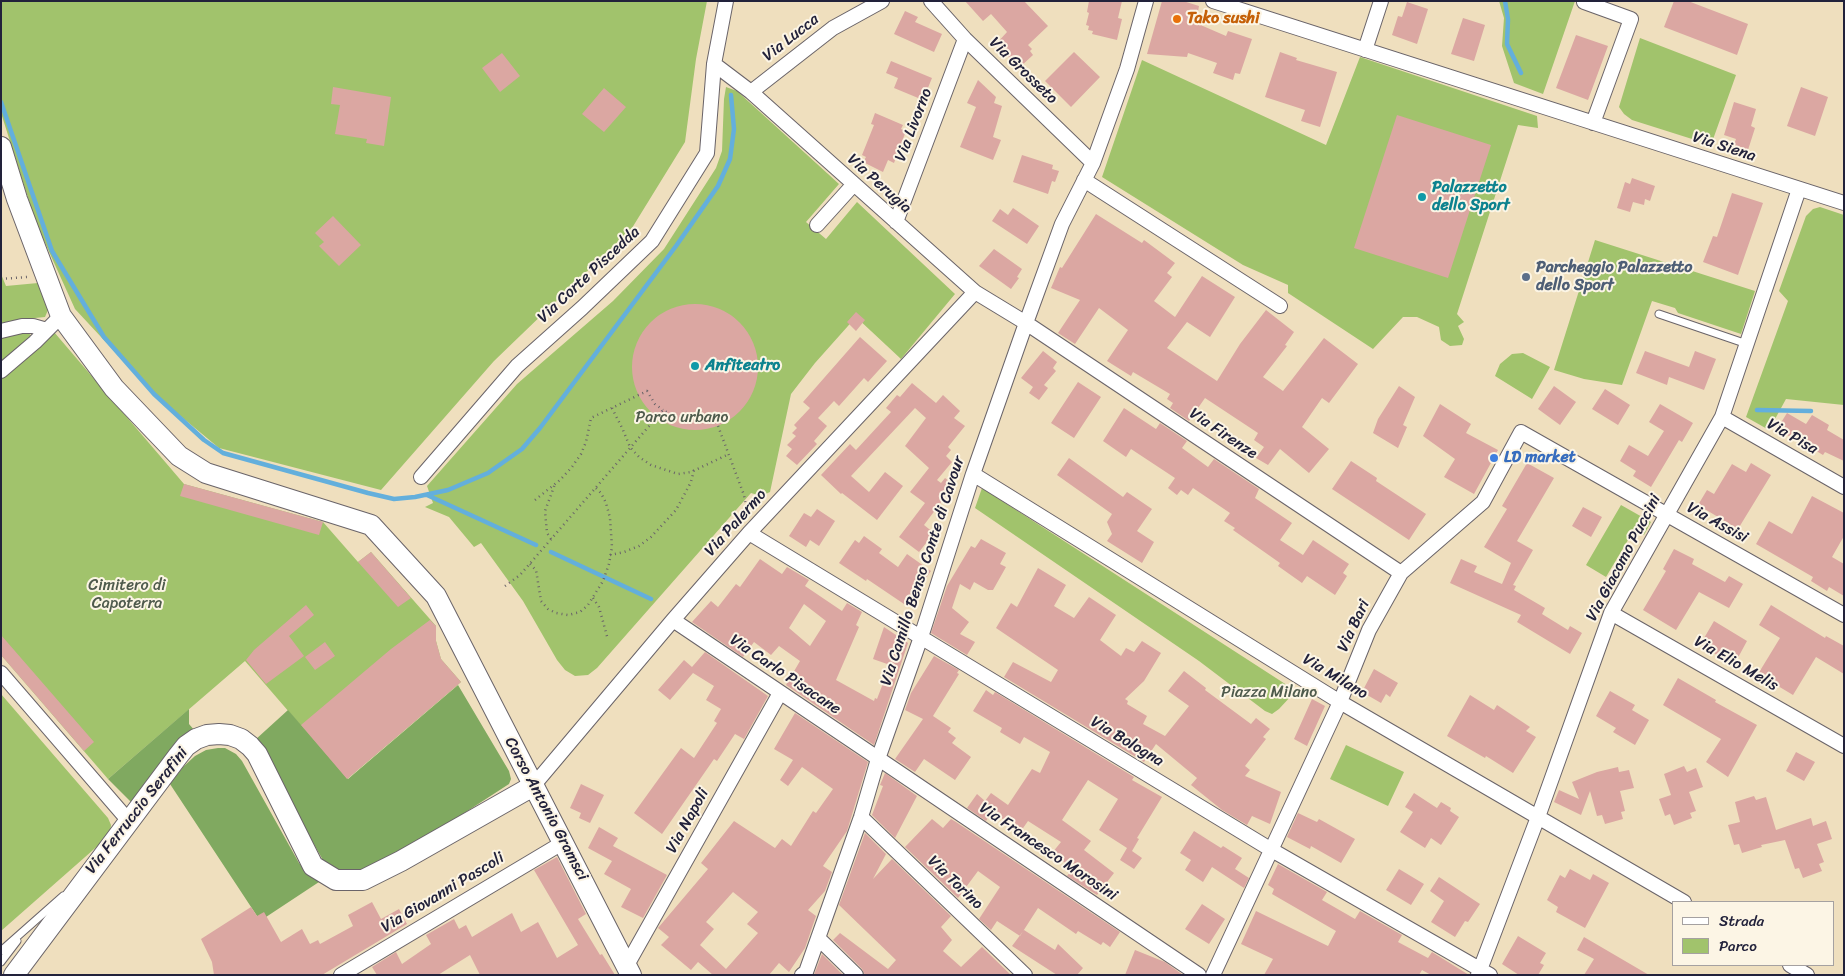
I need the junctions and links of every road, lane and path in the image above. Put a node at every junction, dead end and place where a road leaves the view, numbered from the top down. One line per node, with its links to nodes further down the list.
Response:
1 (726, 1): 10 (street, Via Corte Piscedda)
2 (882, 1): 11 (street, Via Lucca)
3 (931, 1): 8 (street, Via Grosseto)
4 (1146, 1): 14 (street, Via Camillo Benso Conte di Cavour)
5 (1213, 1): 9 (street, Via Siena)
6 (1381, 1): 9 (street)
7 (1584, 2): 12 (street)
8 (965, 39): 14 (street, Via Grosseto); 19 (street, Via Livorno)
9 (1365, 50): 12 (street, Via Siena)
10 (714, 64): 11 (street, Via Perugia); 40 (street, Via Corte Piscedda)
11 (751, 92): 16 (street, Via Perugia)
12 (1593, 123): 17 (street, Via Siena)
13 (1, 147): 21 (street, Corso Antonio Gramsci)
14 (1093, 163): 15 (street, Via Camillo Benso Conte di Cavour)
15 (1084, 180): 24 (street); 27 (street, Via Camillo Benso Conte di Cavour)
16 (854, 184): 19 (street, Via Perugia); 20 (street)
17 (1799, 190): 18 (street, Via Siena); 30 (street, Via Giacomo Puccini)
18 (1844, 202)
19 (896, 222): 23 (street, Via Perugia)
20 (817, 224)
21 (46, 275): 22 (path); 26 (street, Corso Antonio Gramsci)
22 (1, 279)
23 (976, 292): 27 (street, Via Perugia); 46 (street, Via Palermo)
24 (1280, 306)
25 (1659, 314): 30 (lane)
26 (61, 316): 28 (street); 64 (street, Corso Antonio Gramsci)
27 (1026, 323): 39 (street, Via Camillo Benso Conte di Cavour); 51 (street, Via Firenze)
28 (46, 330): 29 (street); 31 (street)
29 (1, 332)
30 (1747, 344): 34 (street, Via Giacomo Puccini)
31 (1, 371)
32 (612, 408): 33 (path); 36 (path); 41 (path)
33 (663, 410): 36 (path); 37 (path)
34 (1722, 417): 42 (street, Via Pisa); 45 (street, Via Giacomo Puccini)
35 (1521, 432): 45 (street, Via Assisi); 51 (street, Via Bari)
36 (630, 448): 38 (path); 43 (path)
37 (729, 454): 38 (path); 46 (path)
38 (694, 470): 49 (path)
39 (973, 474): 57 (street, Via Camillo Benso Conte di Cavour); 61 (street, Via Milano)
40 (421, 476)
41 (555, 484): 44 (path); 48 (path)
42 (1844, 487)
43 (596, 488): 48 (path); 49 (path)
44 (535, 500)
45 (1666, 515): 54 (street, Via Giacomo Puccini); 55 (street, Via Assisi)
46 (761, 521): 47 (street, Via Palermo)
47 (749, 534): 56 (street, Via Palermo); 57 (street, Via Bologna)
48 (551, 539): 50 (path)
49 (610, 555): 53 (path)
50 (530, 564): 52 (path); 53 (path)
51 (1400, 573): 61 (street, Via Bari)
52 (505, 586)
53 (593, 598): 58 (path)
54 (1611, 613): 62 (street, Via Elio Melis); 66 (street, Via Giacomo Puccini)
55 (1844, 615)
56 (673, 620): 60 (street, Via Carlo Pisacane); 64 (street, Via Palermo)
57 (921, 637): 63 (street, Via Camillo Benso Conte di Cavour); 69 (street, Via Bologna)
58 (608, 640)
59 (1, 673): 67 (street)
60 (780, 694): 63 (street, Via Carlo Pisacane); 78 (street, Via Napoli)
61 (1340, 702): 66 (street, Via Milano); 69 (street, Via Bari)
62 (1844, 746)
63 (878, 759): 65 (street, Via Camillo Benso Conte di Cavour); 85 (street, Via Francesco Morosini)
64 (533, 786): 67 (street, Via Ferruccio Serafini); 68 (street, Corso Antonio Gramsci)
65 (861, 817): 73 (street, Via Camillo Benso Conte di Cavour); 84 (street, Via Torino)
66 (1538, 817): 71 (street, Via Milano); 79 (street, Via Giacomo Puccini)
67 (128, 820): 70 (street, Via Ferruccio Serafini)
68 (564, 842): 77 (street, Via Giovanni Pascoli); 78 (street, Corso Antonio Gramsci)
69 (1270, 849): 79 (street, Via Bologna); 86 (street, Via Bari)
70 (90, 871): 72 (lane); 80 (street, Via Ferruccio Serafini)
71 (1682, 901)
72 (28, 927): 74 (lane); 75 (lane)
73 (818, 938): 82 (street, Via Camillo Benso Conte di Cavour); 83 (street)
74 (1, 951)
75 (1, 962)
76 (1792, 966): 87 (street)
77 (363, 969): 81 (street, Via Giovanni Pascoli)
78 (629, 970)
79 (1483, 973)
80 (14, 975)
81 (341, 975)
82 (802, 975)
83 (856, 975)
84 (1024, 975)
85 (1199, 975)
86 (1213, 975)
87 (1807, 975)

